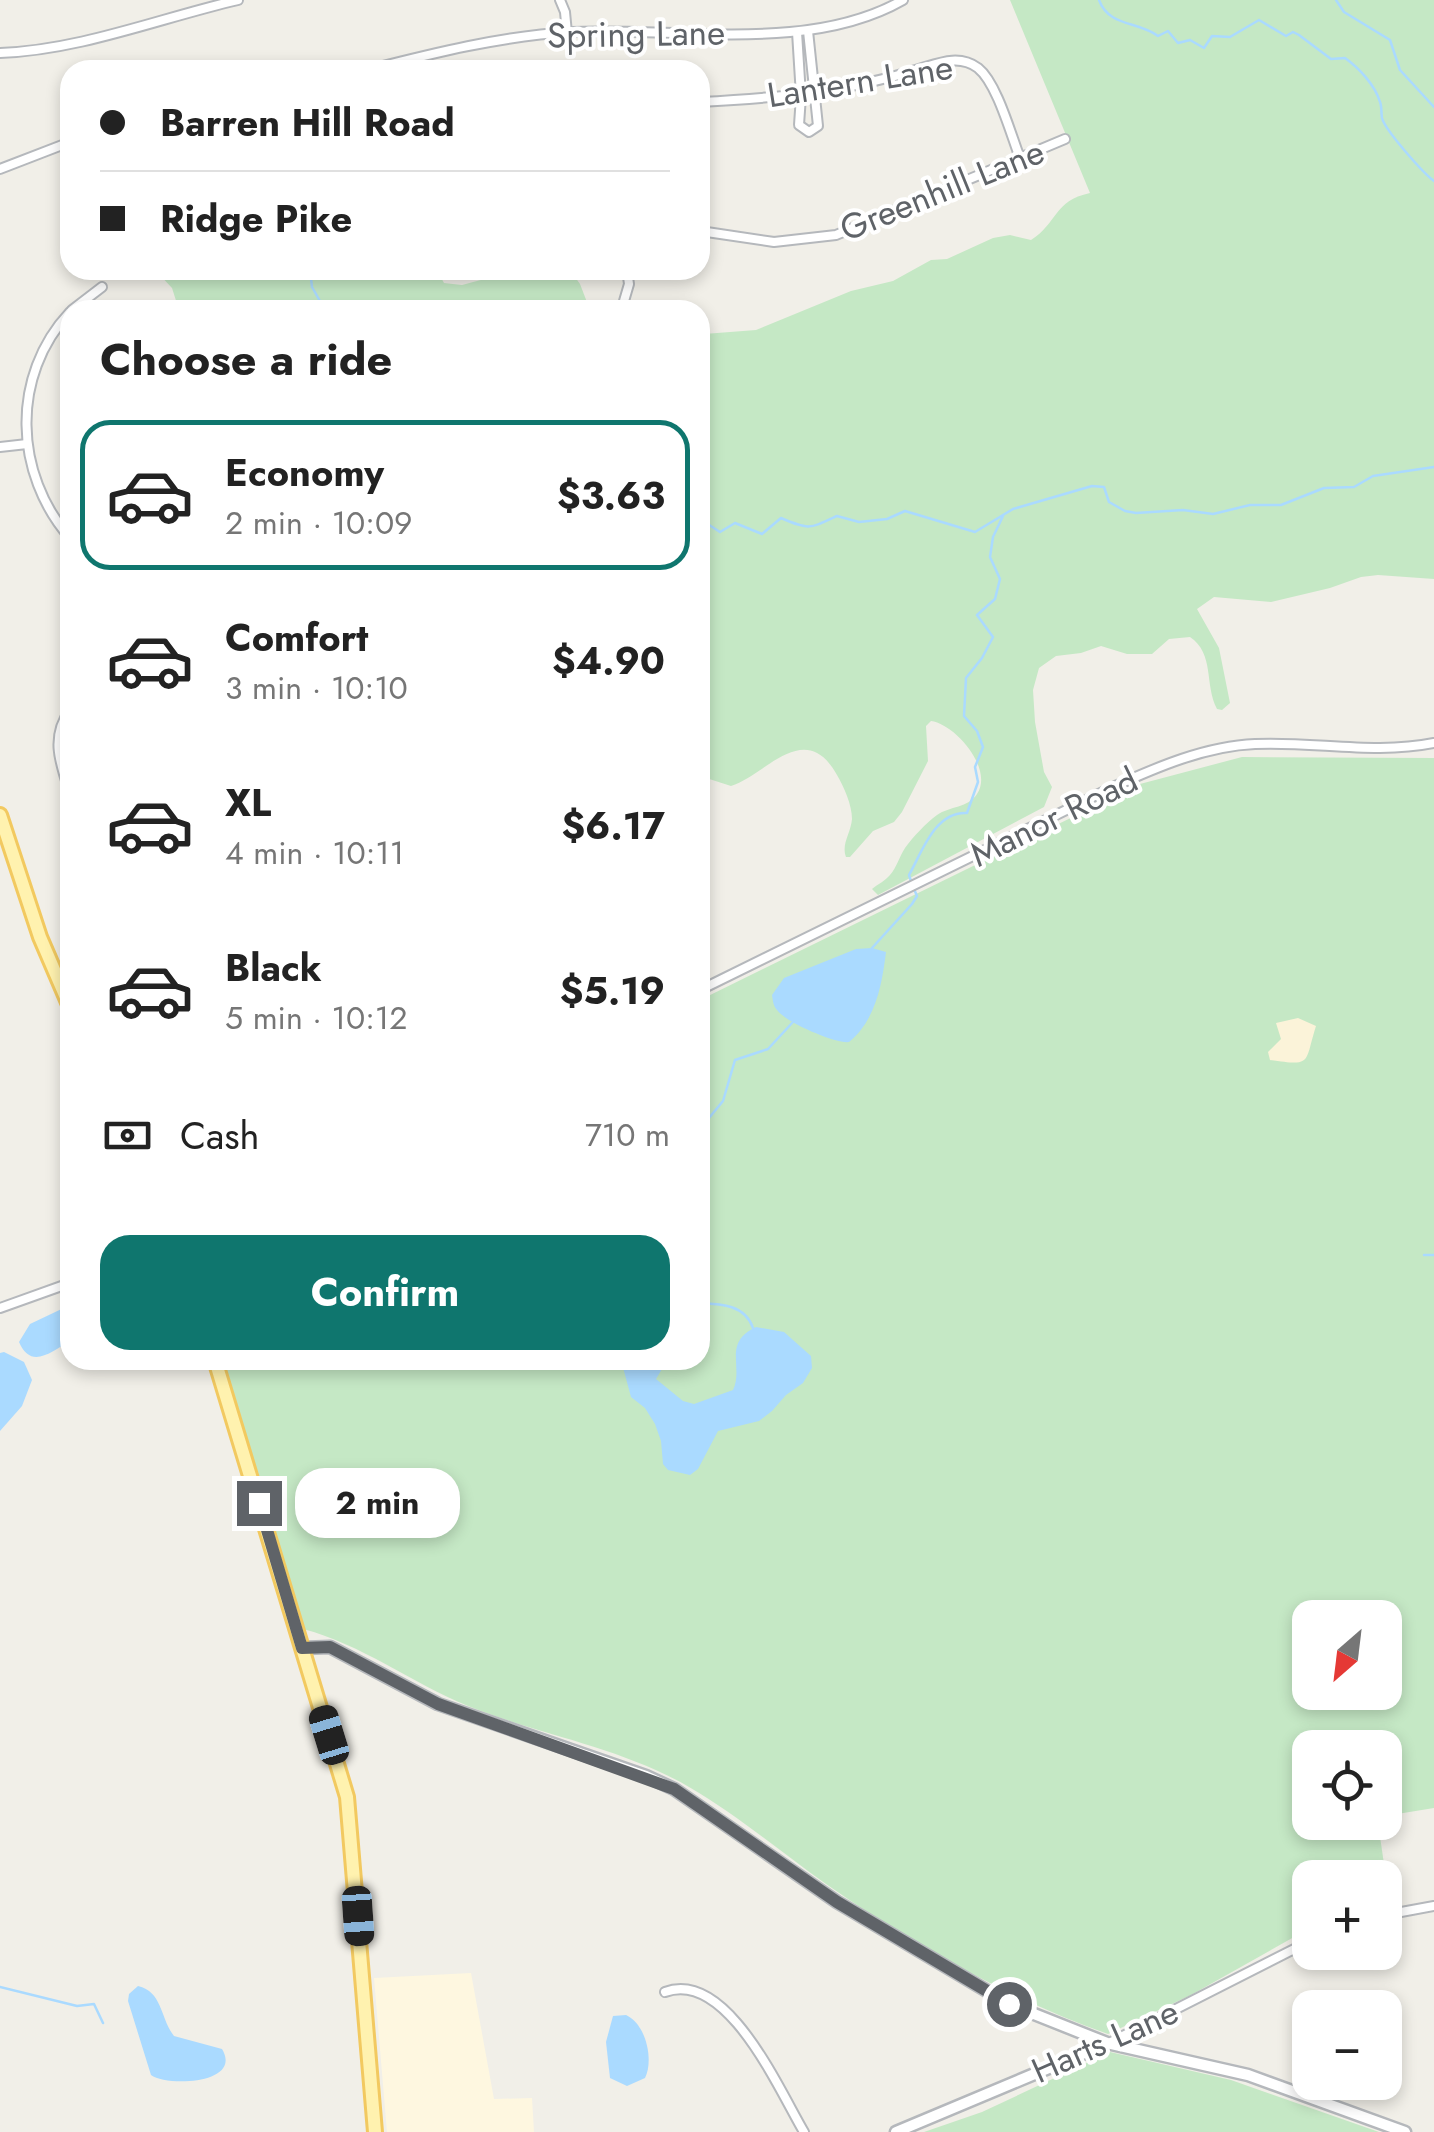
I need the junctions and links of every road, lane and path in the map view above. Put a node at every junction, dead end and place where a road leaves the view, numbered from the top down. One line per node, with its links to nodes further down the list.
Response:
1 (238, 0): 7 (street)
2 (560, 0): 5 (street)
3 (903, 0): 4 (street, Spring Lane)
4 (808, 31): 6 (street, Spring Lane); 9 (street)
5 (567, 32): 6 (street, Spring Lane); 8 (street, Spring Lane)
6 (797, 32): 10 (street)
7 (0, 53)
8 (407, 60)
9 (812, 94): 10 (street, Lantern Lane); 10 (street); 14 (street, Lantern Lane)
10 (801, 96): 11 (street, Lantern Lane)
11 (710, 101)
12 (1065, 139): 14 (street, Greenhill Lane)
13 (60, 146): 15 (street)
14 (1020, 158): 16 (street, Greenhill Lane)
15 (0, 169)
16 (710, 232)
17 (102, 287): 18 (street)
18 (85, 300)
19 (60, 325): 20 (street)
20 (27, 444): 21 (street); 22 (street)
21 (0, 448)
22 (60, 525)
23 (1434, 743): 26 (street, Manor Road)
24 (0, 815): 25 (main road)
25 (60, 983)
26 (710, 985)
27 (60, 1287): 28 (street)
28 (0, 1308)
29 (218, 1370): 30 (main road)
30 (302, 1648): 35 (street); 36 (main road)
31 (1434, 1906): 32 (street)
32 (1402, 1913)
33 (1292, 1950): 35 (street, Harts Lane)
34 (665, 1992): 37 (street)
35 (1107, 2043): 38 (street, Harts Lane); 39 (street)
36 (375, 2132)
37 (804, 2132)
38 (896, 2132)
39 (1405, 2132)

